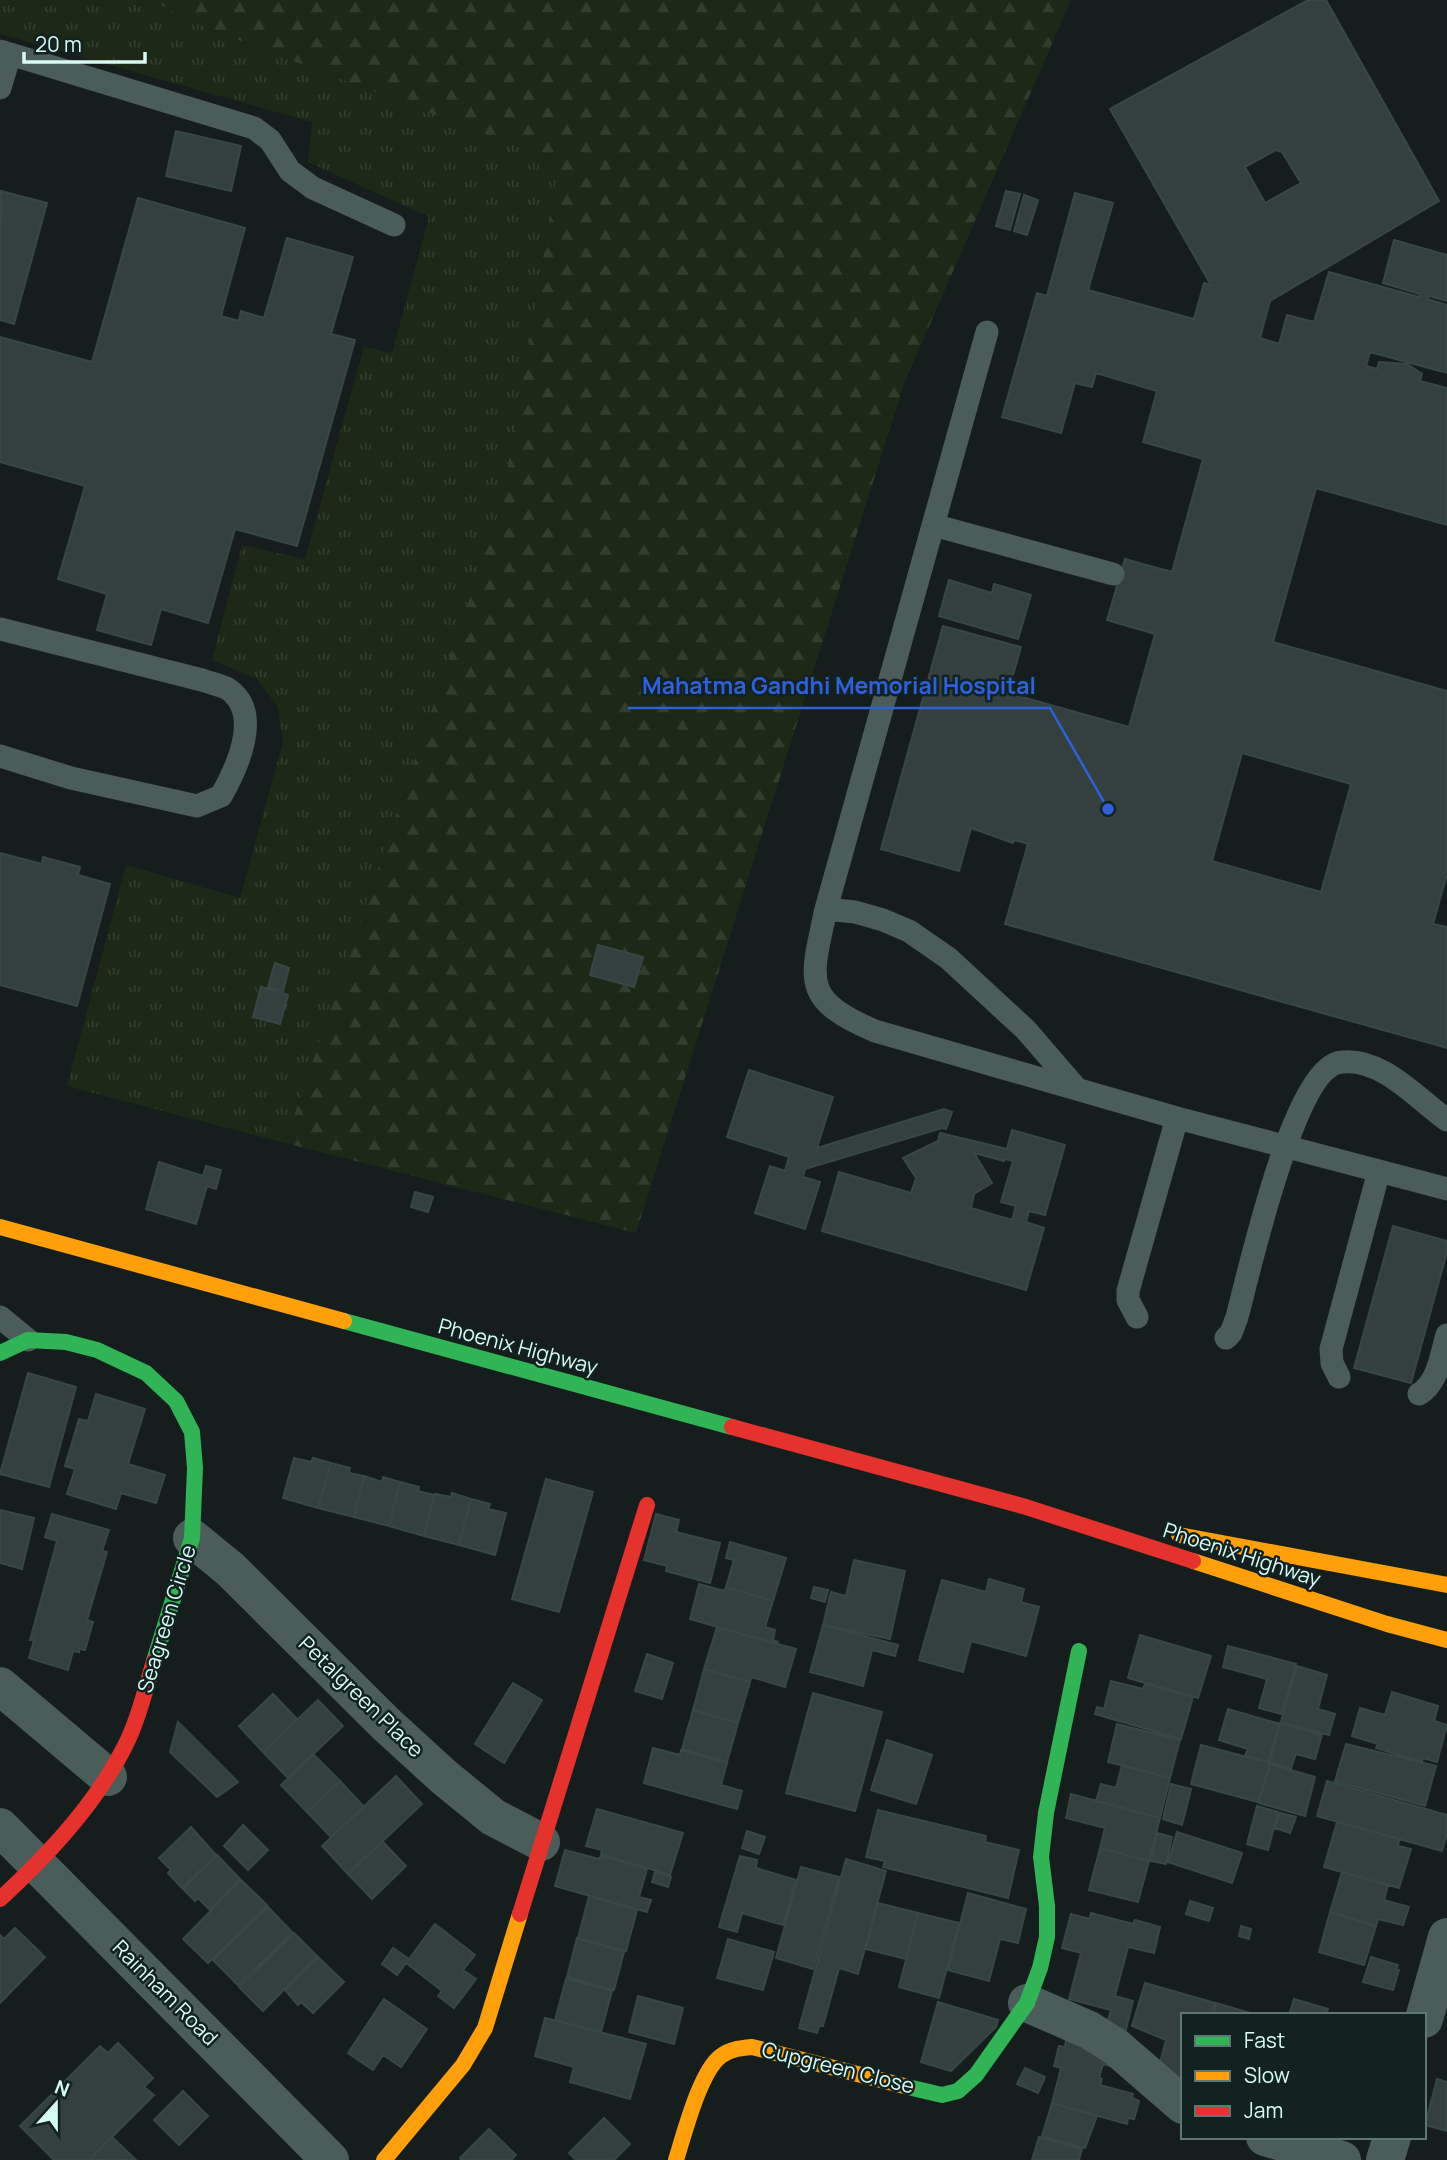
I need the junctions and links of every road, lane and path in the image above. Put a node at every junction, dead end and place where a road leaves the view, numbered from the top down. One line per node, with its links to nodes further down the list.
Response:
1 (5, 52): 2 (lane); 3 (lane)
2 (0, 88)
3 (394, 225)
4 (987, 332): 5 (lane)
5 (933, 525): 6 (lane); 9 (lane)
6 (1113, 574)
7 (0, 629): 8 (lane)
8 (0, 756)
9 (826, 909): 10 (lane); 10 (lane)
10 (1076, 1088): 11 (lane)
11 (1177, 1118): 13 (lane); 18 (lane)
12 (1447, 1120): 13 (lane)
13 (1284, 1146): 14 (lane); 20 (lane)
14 (1379, 1171): 15 (lane); 23 (lane)
15 (1447, 1189)
16 (0, 1227): 26 (street, Phoenix Highway)
17 (0, 1317): 21 (lane)
18 (1137, 1317)
19 (1447, 1335): 24 (lane)
20 (1226, 1338)
21 (28, 1340): 22 (street, Seagreen Circle); 27 (street, Seagreen Circle)
22 (0, 1353)
23 (1339, 1377)
24 (1419, 1394)
25 (647, 1505): 34 (street)
26 (1026, 1507): 28 (street, Phoenix Highway); 29 (street, Phoenix Highway)
27 (192, 1538): 32 (street, Seagreen Circle); 34 (street, Petalgreen Place)
28 (1447, 1584)
29 (1447, 1640)
30 (1079, 1651): 38 (street, Cupgreen Close)
31 (0, 1686): 32 (street)
32 (108, 1777): 35 (street, Seagreen Circle)
33 (0, 1827): 35 (street, Rainham Road)
34 (541, 1842): 44 (street)
35 (38, 1864): 36 (street, Seagreen Circle); 43 (street, Rainham Road)
36 (0, 1899)
37 (1447, 1937): 39 (street)
38 (1027, 2003): 40 (street); 45 (street, Cupgreen Close)
39 (1426, 2013)
40 (1181, 2103)
41 (1272, 2139): 46 (street)
42 (1391, 2139): 47 (street)
43 (330, 2160)
44 (384, 2160)
45 (676, 2160)
46 (1342, 2160)
47 (1385, 2160)

